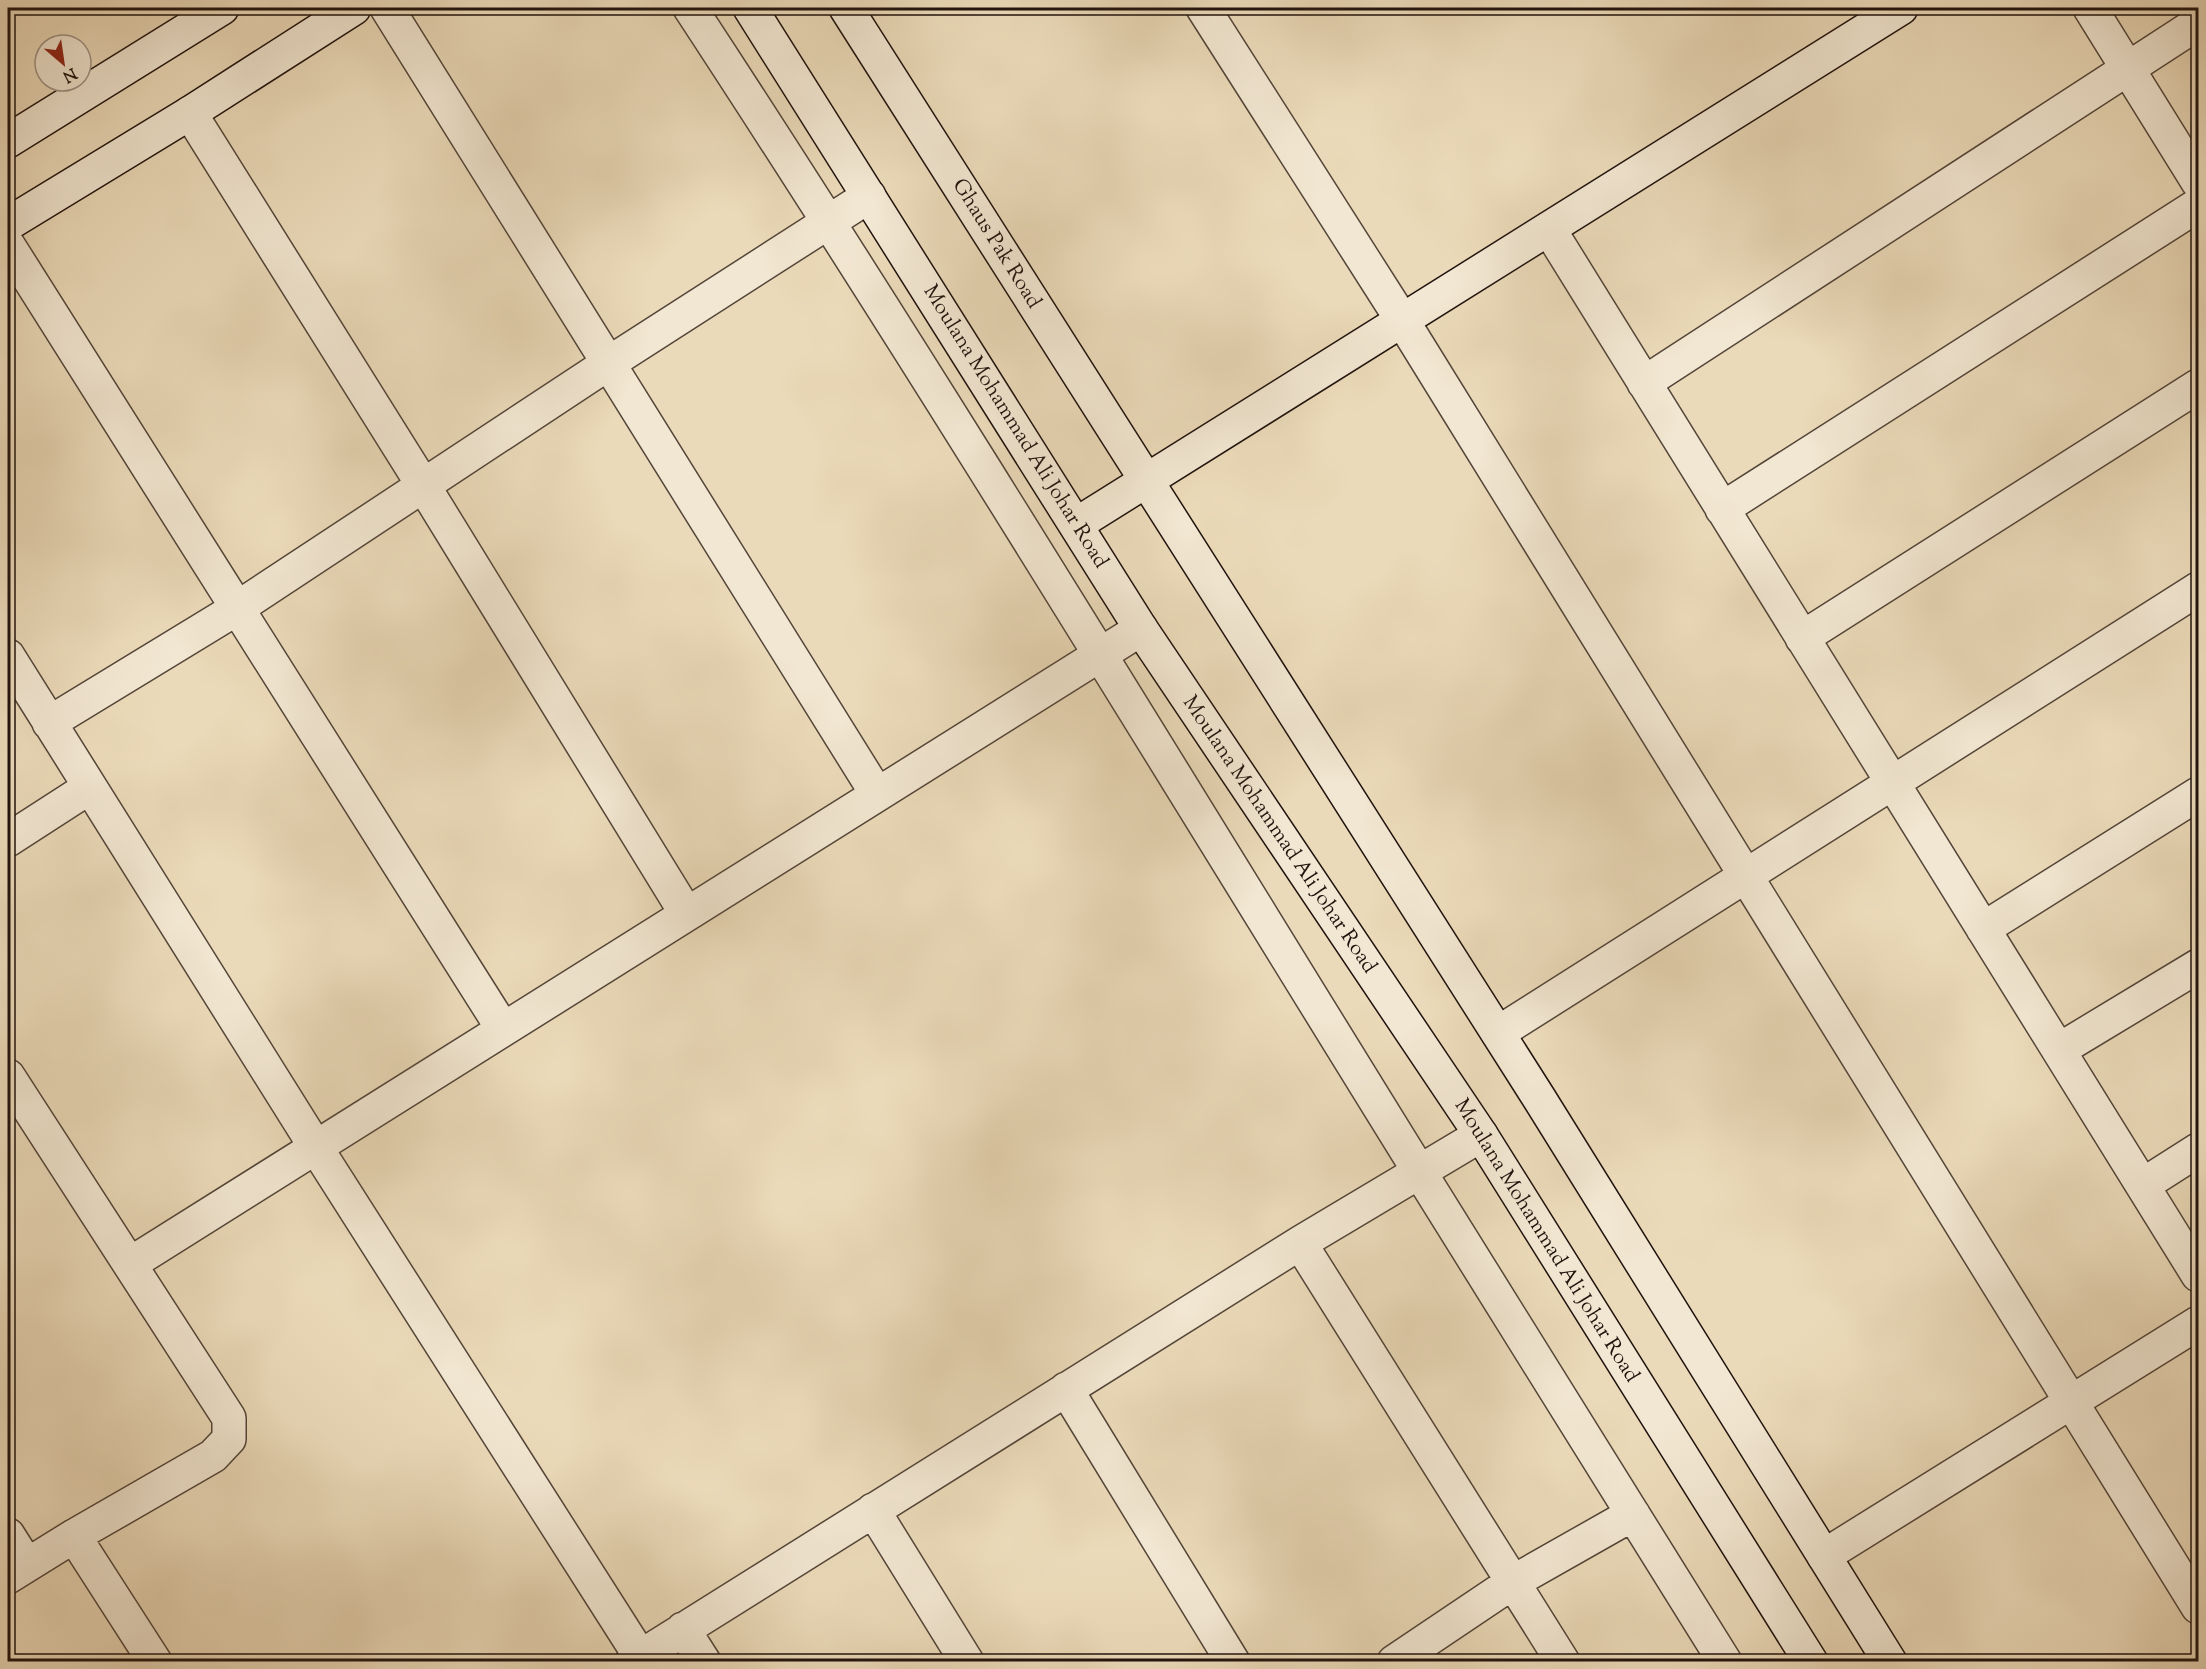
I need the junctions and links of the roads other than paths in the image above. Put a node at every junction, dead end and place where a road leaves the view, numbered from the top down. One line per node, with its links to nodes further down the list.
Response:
1 (222, 8): 13 (street)
2 (354, 8): 12 (street)
3 (387, 8): 22 (street)
4 (690, 8): 17 (street)
5 (750, 8): 15 (street, Moulana Mohammad Ali Johar Road)
6 (846, 8): 25 (street, Ghaus Pak Road)
7 (1203, 8): 21 (street)
8 (1901, 8): 19 (street)
9 (2090, 8): 11 (street)
10 (2199, 23): 11 (street)
11 (2127, 68): 14 (street); 23 (street)
12 (190, 113): 18 (street); 26 (street)
13 (8, 141)
14 (2199, 182)
15 (869, 196): 17 (street); 28 (street, Moulana Mohammad Ali Johar Road)
16 (2199, 205): 27 (street)
17 (830, 221): 22 (street); 33 (street)
18 (8, 224)
19 (1549, 229): 21 (street); 23 (street)
20 (8, 245): 30 (street)
21 (1402, 321): 25 (street); 41 (street)
22 (609, 363): 26 (street); 38 (street)
23 (1644, 382): 27 (street)
24 (2199, 386): 32 (street)
25 (1146, 481): 28 (street); 46 (street)
26 (423, 485): 30 (street); 42 (street)
27 (1722, 510): 32 (street)
28 (1077, 524): 31 (street, Moulana Mohammad Ali Johar Road)
29 (2199, 589): 36 (street)
30 (236, 609): 35 (street); 45 (street)
31 (1141, 629): 33 (street); 49 (street, Moulana Mohammad Ali Johar Road)
32 (1802, 638): 36 (street)
33 (1101, 654): 38 (street); 52 (street)
34 (8, 656): 35 (street)
35 (49, 723): 37 (street)
36 (1892, 783): 41 (street); 43 (street)
37 (90, 787): 40 (street); 50 (street)
38 (877, 794): 42 (street)
39 (2199, 794): 43 (street)
40 (8, 840)
41 (1745, 876): 46 (street); 59 (street)
42 (686, 913): 45 (street)
43 (1983, 929): 47 (street)
44 (2199, 966): 47 (street)
45 (503, 1029): 50 (street)
46 (1498, 1033): 64 (street)
47 (2059, 1050): 53 (street)
48 (8, 1076): 55 (street)
49 (1481, 1135): 52 (street); 77 (street, Moulana Mohammad Ali Johar Road)
50 (315, 1146): 55 (street); 69 (street)
51 (2199, 1150): 53 (street)
52 (1419, 1172): 54 (street); 61 (street)
53 (2143, 1185): 56 (street)
54 (1300, 1243): 58 (street); 66 (street)
55 (130, 1264): 63 (street)
56 (2199, 1275)
57 (2199, 1323): 59 (street)
58 (1066, 1389): 60 (street); 73 (street)
59 (2071, 1401): 64 (street); 67 (street)
60 (873, 1510): 68 (street); 72 (street)
61 (1633, 1514): 66 (street); 76 (street)
62 (8, 1535): 65 (street)
63 (74, 1536): 65 (street); 70 (street)
64 (1824, 1556): 78 (street)
65 (17, 1571)
66 (1513, 1582): 74 (street); 75 (street)
67 (2199, 1607)
68 (683, 1629): 69 (street); 71 (street)
69 (636, 1659)
70 (155, 1662)
71 (704, 1662)
72 (967, 1662)
73 (1233, 1662)
74 (1394, 1662)
75 (1563, 1662)
76 (1725, 1662)
77 (1811, 1662)
78 (1890, 1662)

